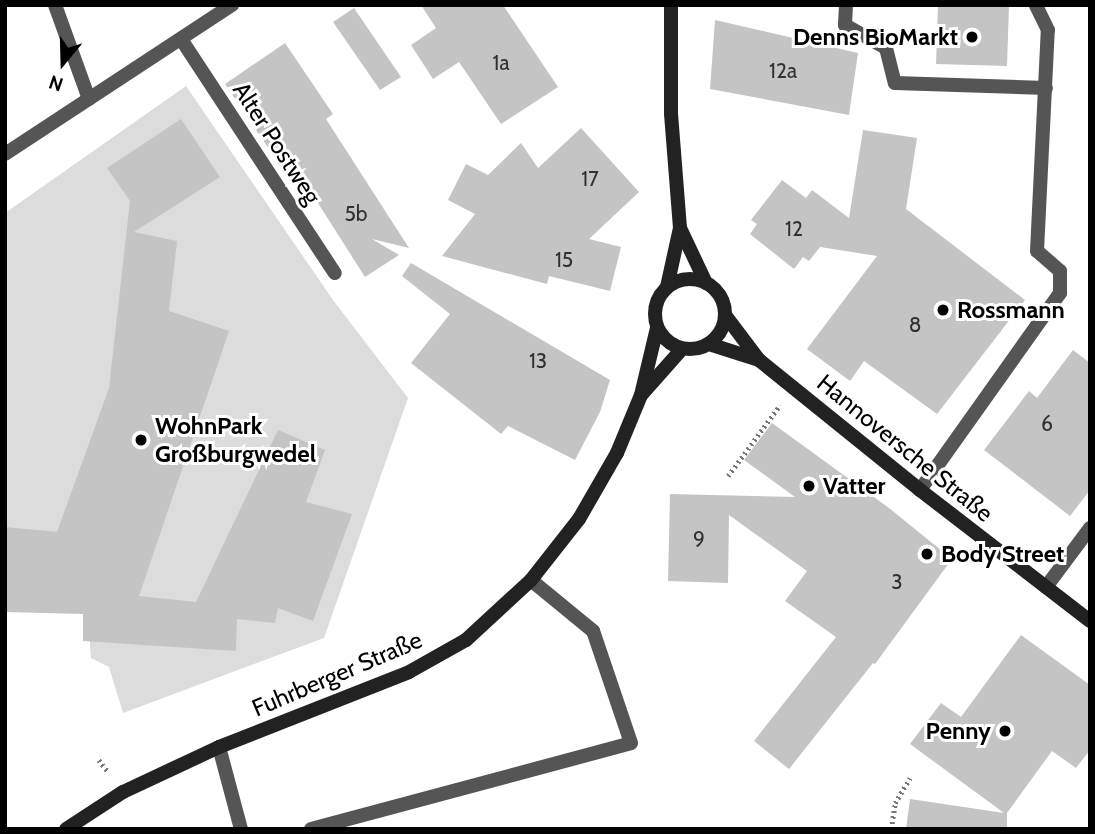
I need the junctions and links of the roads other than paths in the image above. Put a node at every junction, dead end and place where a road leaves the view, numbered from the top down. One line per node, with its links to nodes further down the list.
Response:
1 (55, 5): 8 (street)
2 (232, 5): 6 (street)
3 (671, 5): 10 (main road)
4 (846, 5): 7 (street)
5 (1036, 5): 7 (street)
6 (181, 39): 8 (street); 11 (street, Alter Postweg)
7 (1046, 88): 20 (street)
8 (89, 99): 9 (street)
9 (5, 154)
10 (680, 228): 12 (main road); 13 (main road)
11 (335, 273)
12 (706, 283): 13 (main road); 14 (main road)
13 (667, 287): 15 (main road)
14 (725, 315): 16 (main road); 18 (main road, Hannoversche Straße)
15 (657, 328): 17 (main road); 19 (main road, Fuhrberger Straße)
16 (709, 344): 17 (main road); 18 (main road, Hannoversche Straße)
17 (682, 349): 19 (main road, Fuhrberger Straße)
18 (758, 360): 20 (main road, Hannoversche Straße)
19 (641, 395): 22 (main road, Fuhrberger Straße)
20 (920, 490): 23 (main road, Hannoversche Straße)
21 (1090, 528): 23 (street)
22 (531, 580): 25 (main road, Fuhrberger Straße); 28 (street)
23 (1046, 587): 24 (main road, Hannoversche Straße)
24 (1090, 621)
25 (219, 747): 26 (main road, Fuhrberger Straße); 27 (street)
26 (66, 829)
27 (241, 829)
28 (311, 829)

